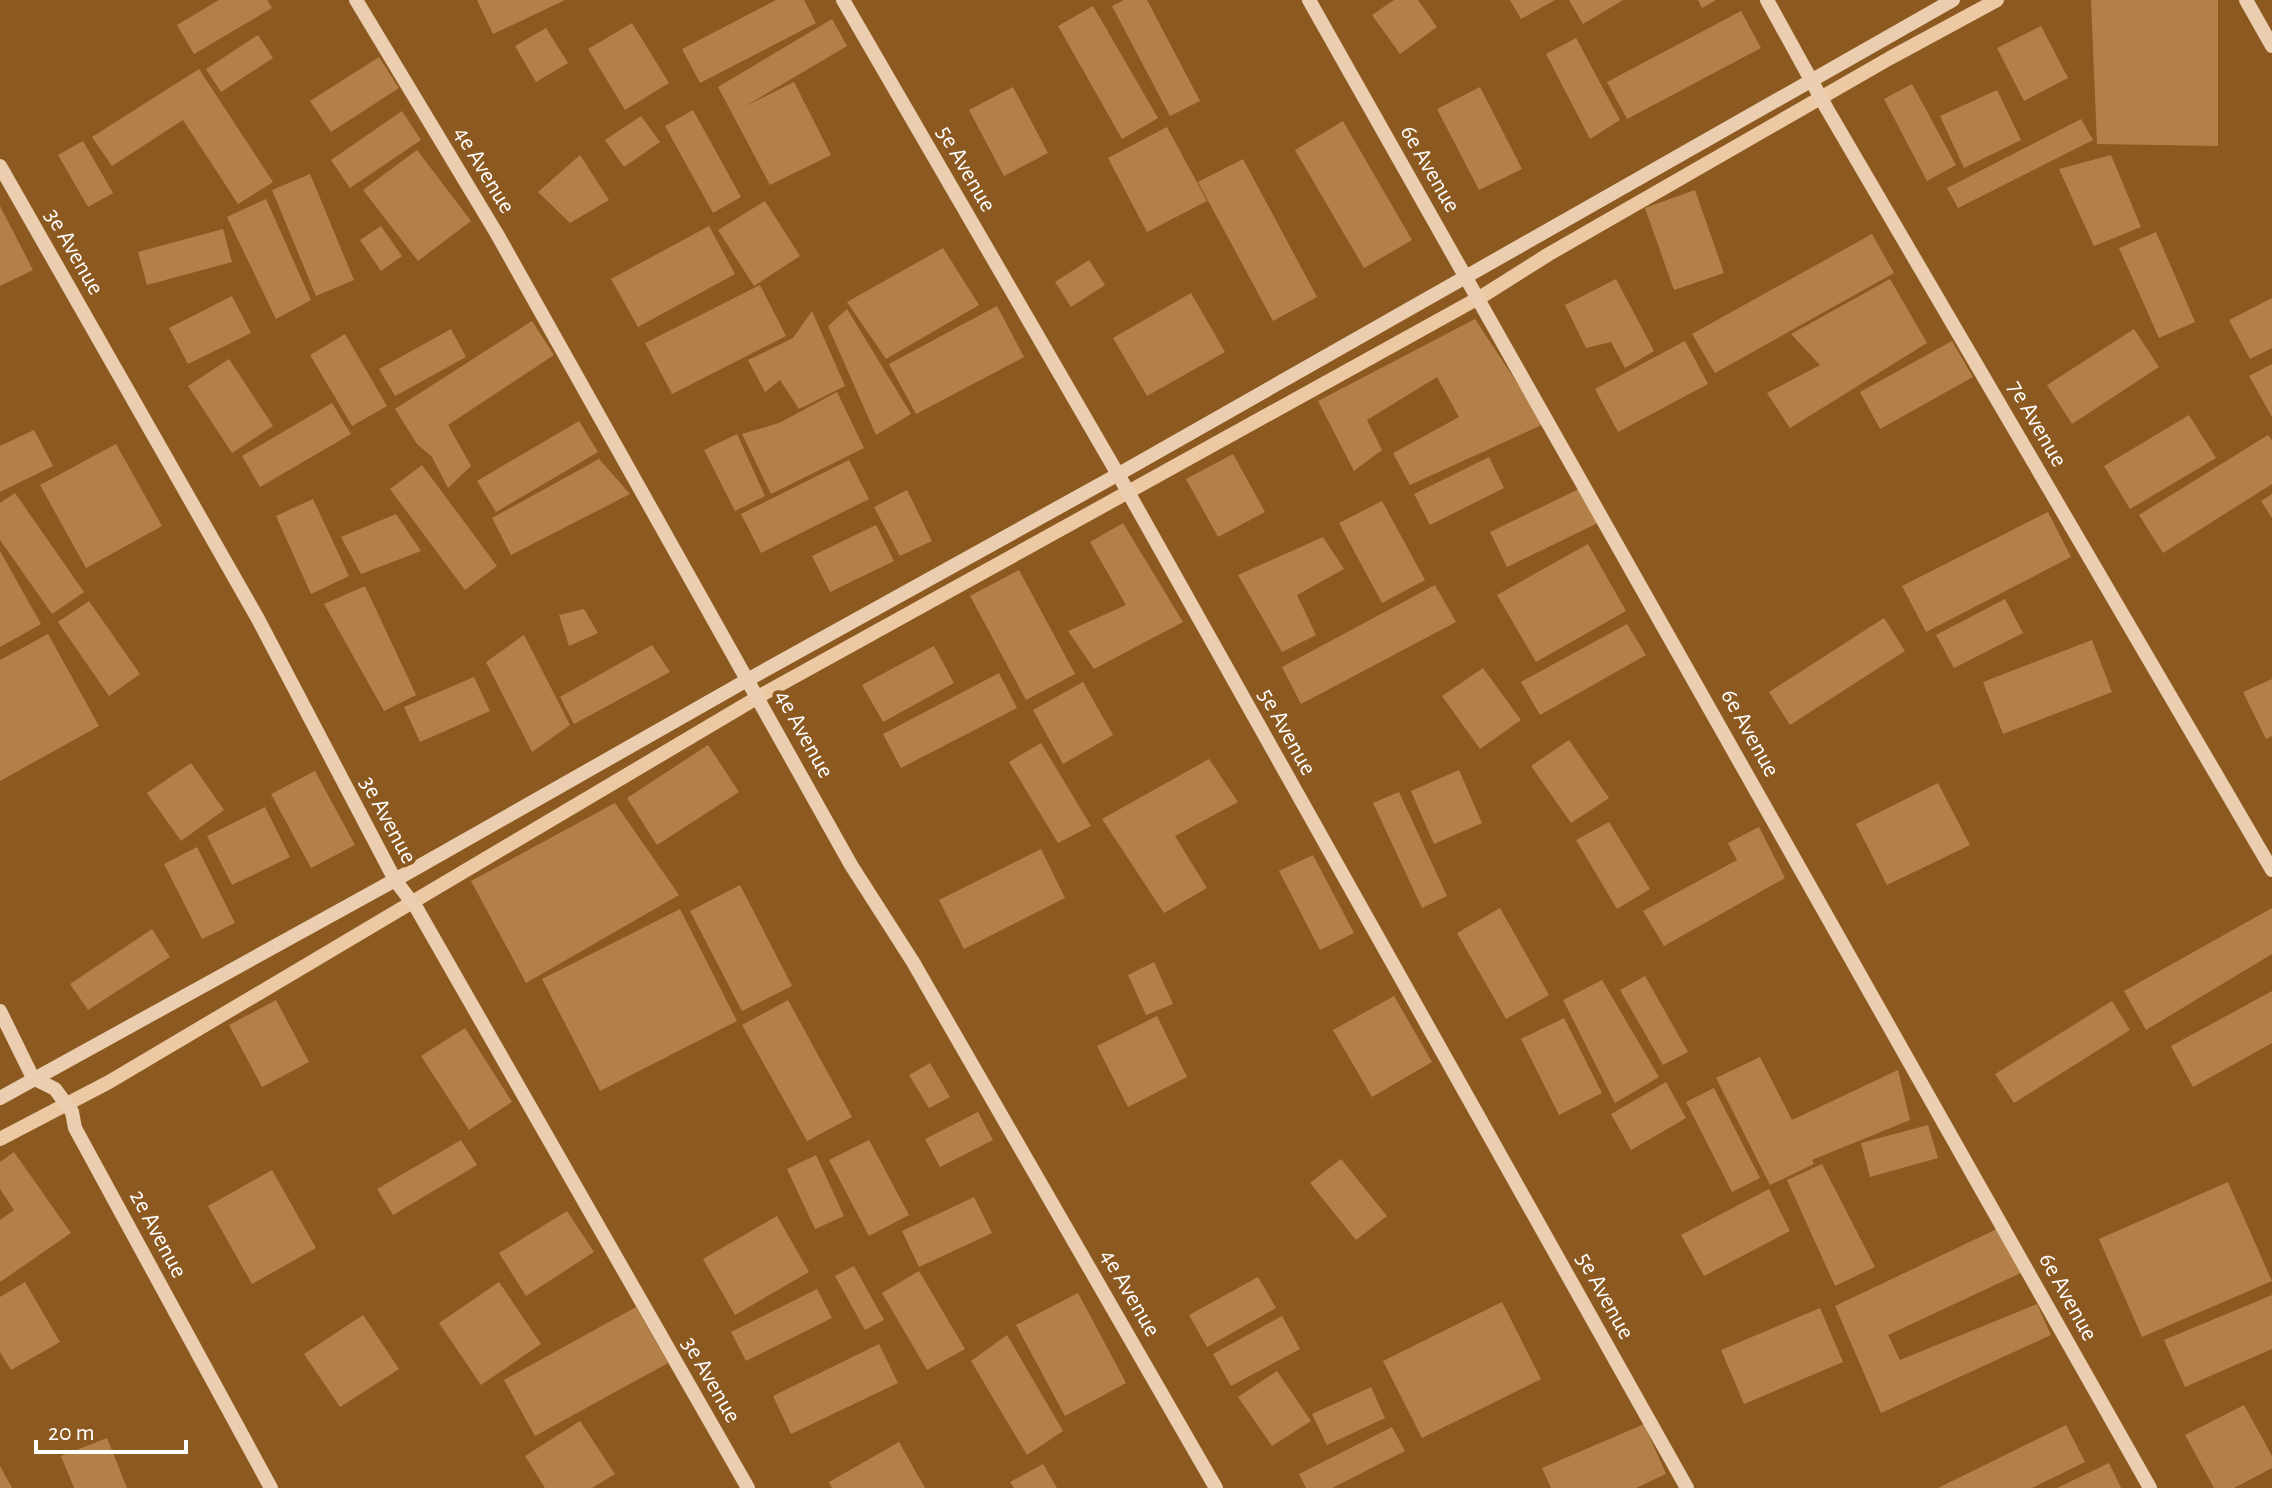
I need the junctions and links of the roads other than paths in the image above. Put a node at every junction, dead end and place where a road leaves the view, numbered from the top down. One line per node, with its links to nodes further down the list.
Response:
1 (356, 0): 12 (street, 4e Avenue)
2 (843, 0): 11 (street, 5e Avenue)
3 (1309, 0): 10 (street, 6e Avenue)
4 (1767, 0): 8 (street, 7e Avenue)
5 (1953, 0): 8 (street)
6 (2246, 0): 7 (street)
7 (2272, 46)
8 (1816, 87): 10 (street); 13 (street, 7e Avenue)
9 (0, 166): 14 (street, 3e Avenue)
10 (1474, 290): 11 (street); 22 (street, 6e Avenue)
11 (1120, 479): 12 (street); 21 (street, 5e Avenue)
12 (752, 685): 14 (street); 20 (street, 4e Avenue)
13 (2272, 870)
14 (395, 880): 16 (street); 19 (street, 3e Avenue)
15 (0, 1011): 16 (street)
16 (33, 1078): 17 (street); 18 (street, 2e Avenue)
17 (0, 1098)
18 (271, 1488)
19 (748, 1488)
20 (1216, 1488)
21 (1687, 1488)
22 (2150, 1488)

